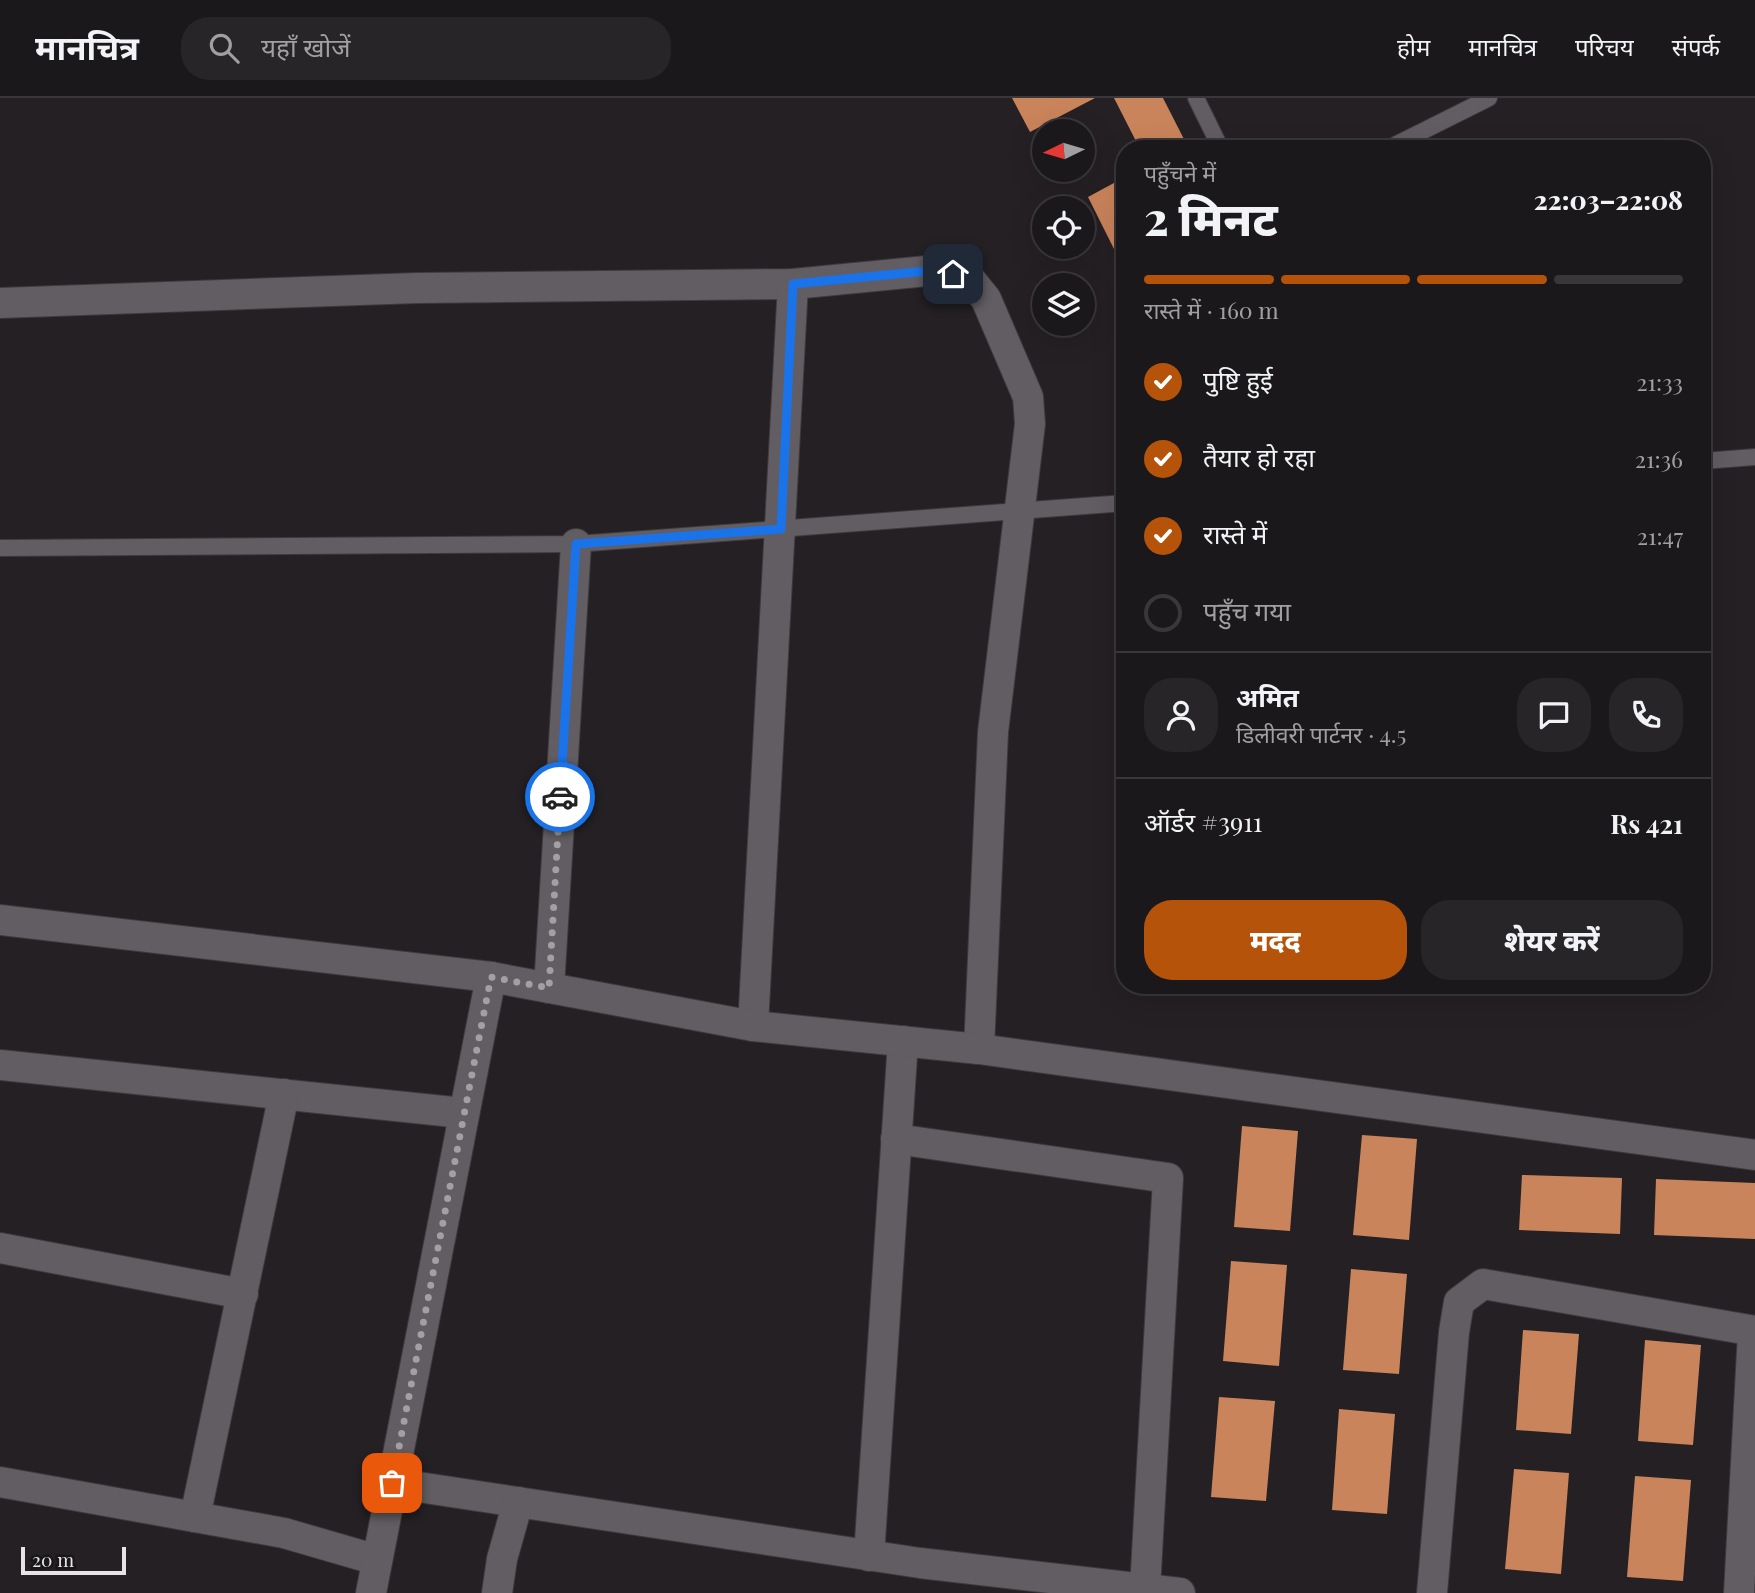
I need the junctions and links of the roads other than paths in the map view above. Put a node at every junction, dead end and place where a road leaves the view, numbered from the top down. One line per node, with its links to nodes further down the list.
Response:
1 (1196, 98): 3 (lane)
2 (1489, 98): 4 (lane)
3 (1217, 140)
4 (1405, 140)
5 (793, 284): 6 (street); 10 (street); 11 (street)
6 (0, 303)
7 (1755, 457): 8 (lane)
8 (1711, 460)
9 (1116, 504): 10 (lane)
10 (1019, 511): 11 (lane); 19 (street)
11 (781, 529): 12 (lane); 17 (street)
12 (576, 544): 13 (lane); 16 (street)
13 (0, 548)
14 (0, 920): 15 (street)
15 (491, 977): 16 (street); 22 (street)
16 (549, 988): 17 (street)
17 (754, 1026): 18 (street)
18 (903, 1041): 19 (street); 23 (street)
19 (979, 1049): 24 (street)
20 (0, 1065): 21 (street)
21 (284, 1094): 22 (street); 26 (street)
22 (463, 1113): 29 (street)
23 (895, 1139): 32 (street); 34 (street)
24 (1755, 1155)
25 (0, 1248): 26 (street)
26 (243, 1294): 31 (street)
27 (1754, 1332): 38 (street); 39 (street)
28 (0, 1482): 31 (street)
29 (392, 1483): 30 (street); 33 (street)
30 (518, 1502): 32 (street); 36 (street)
31 (195, 1517): 33 (street)
32 (869, 1556): 34 (street)
33 (377, 1560): 35 (street)
34 (1131, 1590): 37 (street)
35 (371, 1593)
36 (497, 1593)
37 (1180, 1593)
38 (1433, 1593)
39 (1739, 1593)

